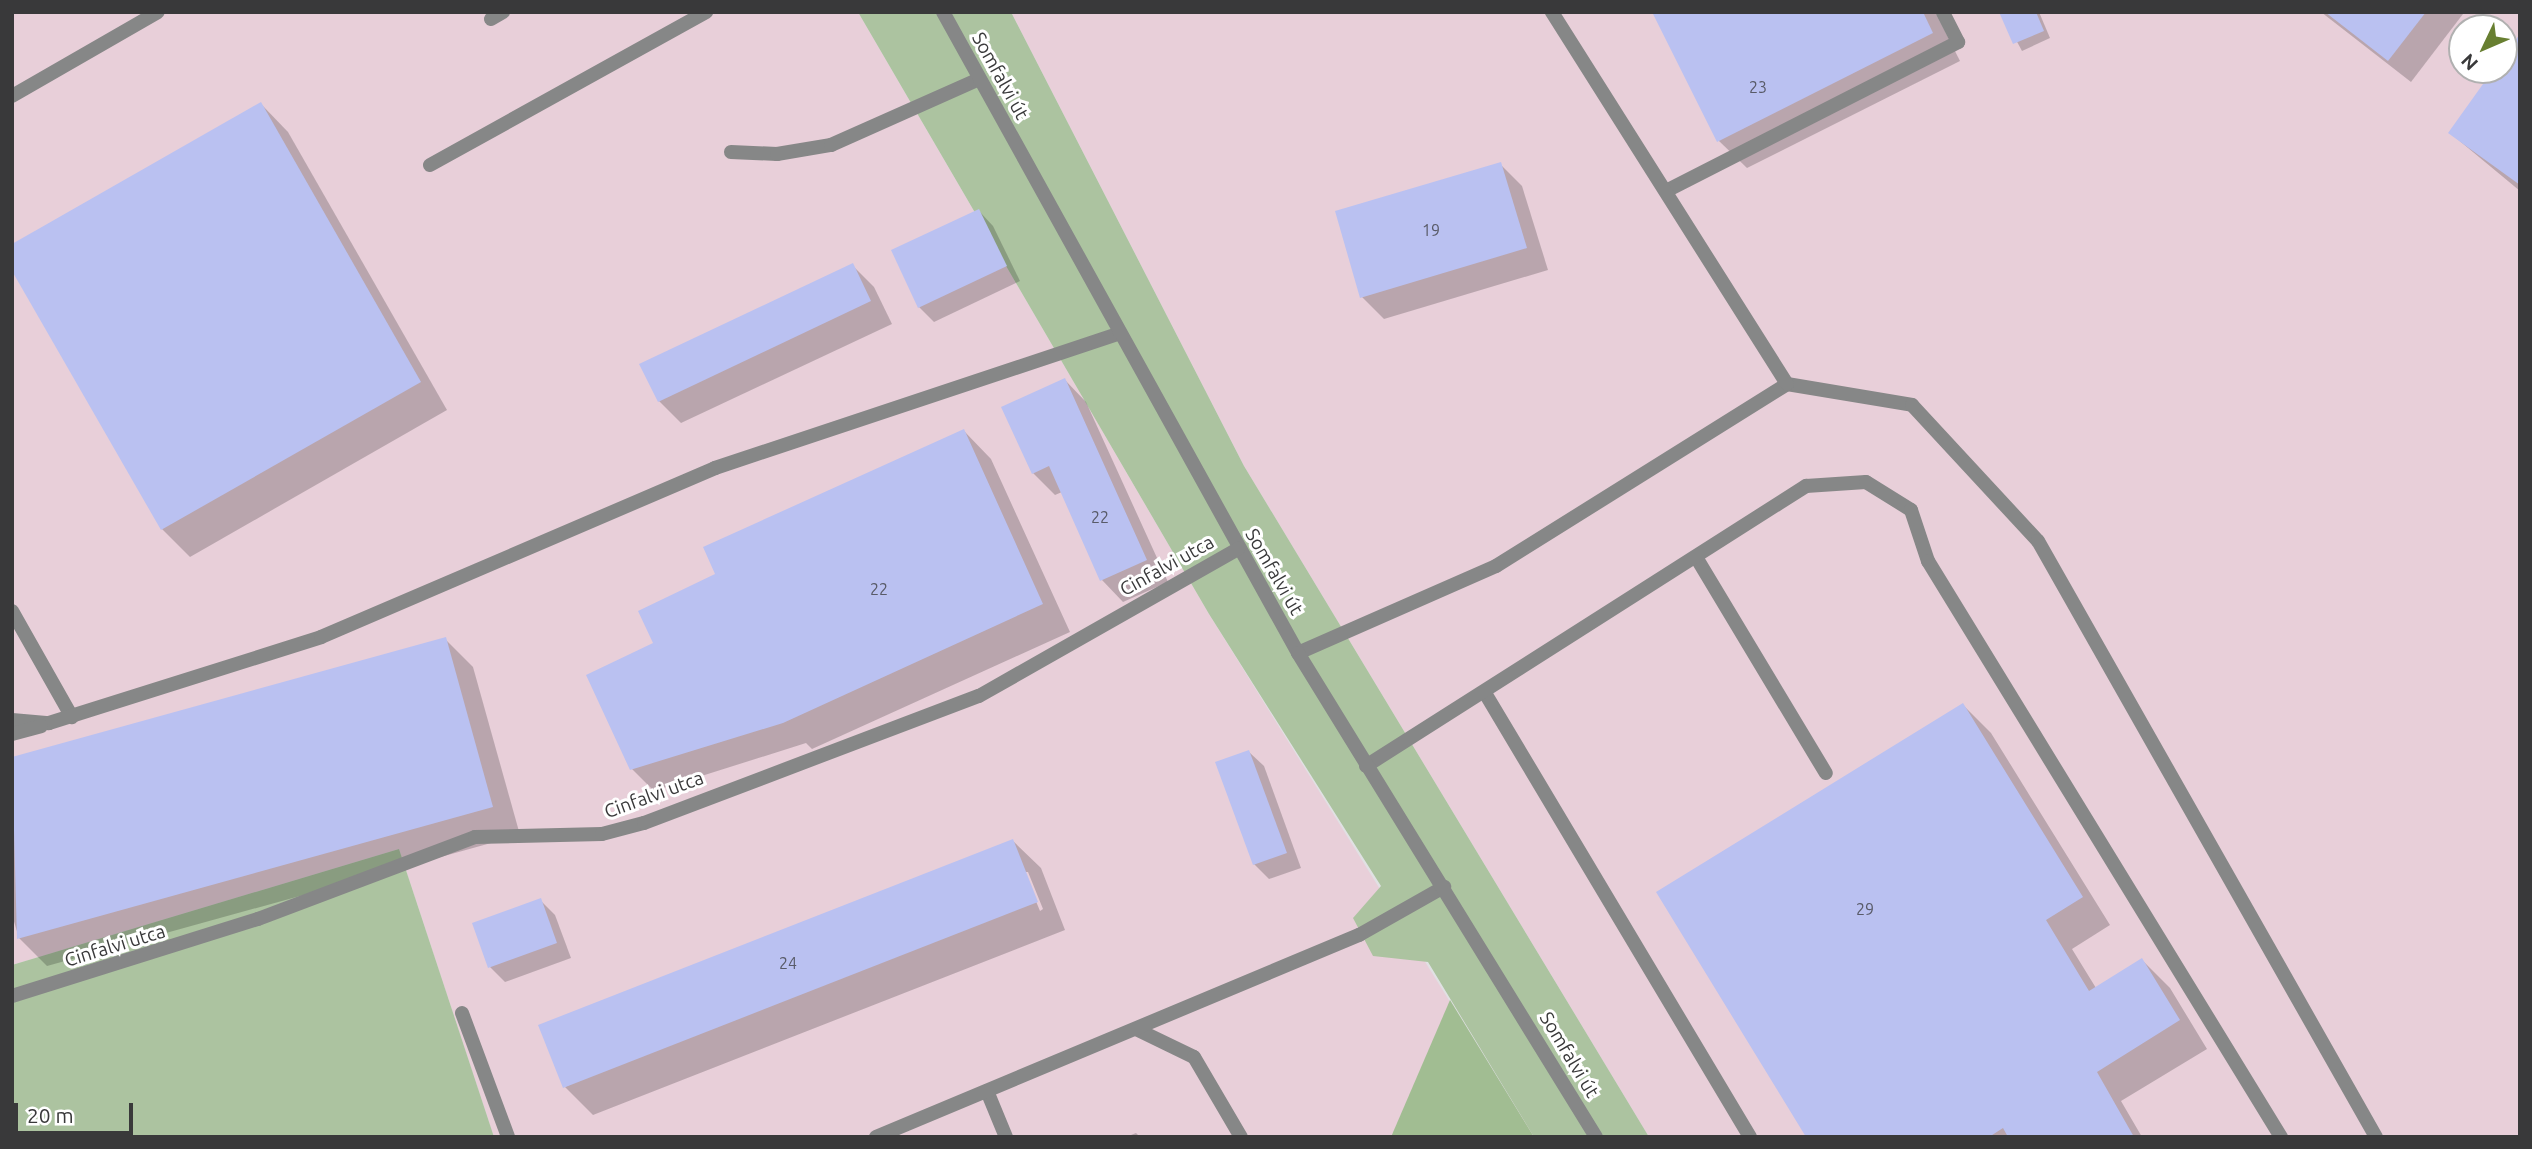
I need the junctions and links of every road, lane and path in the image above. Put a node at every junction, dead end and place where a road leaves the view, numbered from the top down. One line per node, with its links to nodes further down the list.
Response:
1 (159, 12): 7 (street)
2 (706, 12): 9 (street)
3 (943, 12): 6 (street, Somfalvi út)
4 (1552, 12): 10 (street)
5 (1943, 12): 10 (street)
6 (979, 79): 8 (street); 11 (street, Somfalvi út)
7 (12, 96)
8 (731, 152)
9 (430, 165)
10 (1665, 191): 12 (street)
11 (1120, 333): 13 (street, Somfalvi út); 18 (street)
12 (1787, 384): 16 (street); 36 (street)
13 (1238, 549): 16 (street, Somfalvi út); 25 (street, Cinfalvi utca)
14 (1696, 557): 17 (street); 23 (street); 35 (street)
15 (12, 611): 18 (street)
16 (1298, 653): 22 (street, Somfalvi út)
17 (1485, 693): 22 (street); 34 (street)
18 (72, 717): 20 (street)
19 (12, 719): 20 (street)
20 (49, 723): 21 (street)
21 (12, 734)
22 (1366, 766): 24 (street, Somfalvi út)
23 (1826, 773)
24 (1444, 887): 27 (street); 33 (street, Somfalvi út)
25 (12, 996)
26 (462, 1013): 29 (street)
27 (1136, 1029): 28 (street); 32 (street)
28 (987, 1091): 30 (street); 31 (street)
29 (508, 1137)
30 (876, 1137)
31 (1006, 1137)
32 (1241, 1137)
33 (1596, 1137)
34 (1750, 1137)
35 (2281, 1137)
36 (2376, 1137)

